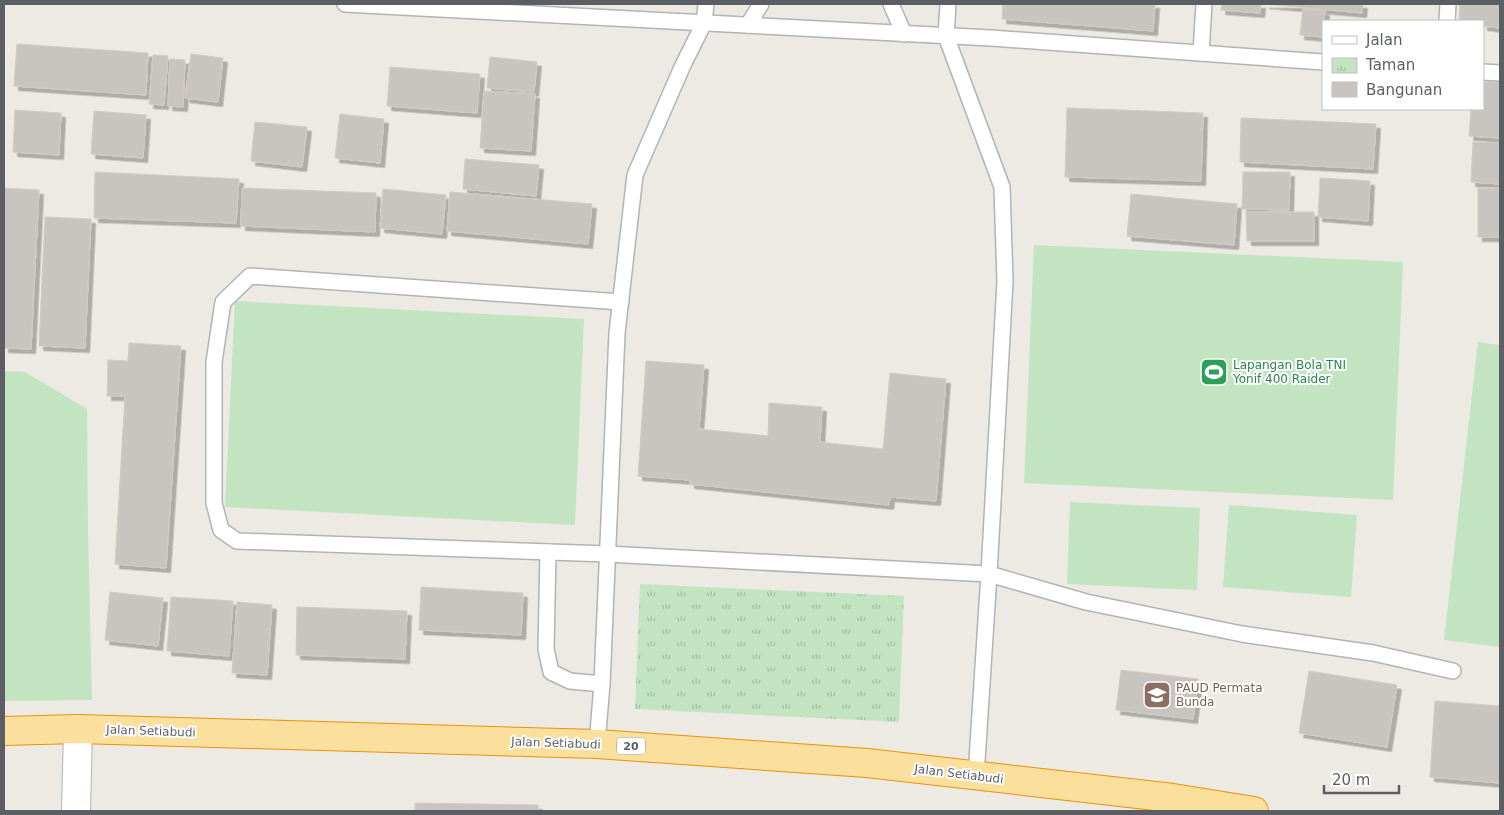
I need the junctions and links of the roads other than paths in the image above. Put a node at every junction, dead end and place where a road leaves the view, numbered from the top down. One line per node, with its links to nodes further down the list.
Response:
1 (345, 4): 8 (lane)
2 (706, 4): 10 (lane)
3 (761, 4): 11 (lane)
4 (891, 4): 12 (lane)
5 (948, 4): 13 (lane)
6 (1204, 4): 14 (lane)
7 (1448, 4): 9 (lane)
8 (454, 7): 10 (lane)
9 (1447, 20)
10 (704, 23): 11 (lane); 18 (lane)
11 (748, 25): 12 (lane)
12 (904, 34): 13 (lane)
13 (946, 36): 14 (lane); 21 (lane)
14 (1201, 53): 15 (lane)
15 (1322, 62)
16 (1484, 72): 17 (lane)
17 (1500, 73)
18 (621, 302): 19 (lane); 20 (lane)
19 (548, 552): 20 (lane); 23 (lane)
20 (608, 554): 21 (lane); 23 (lane)
21 (989, 574): 22 (lane); 27 (lane)
22 (1453, 671)
23 (602, 684): 26 (lane)
24 (78, 729): 25 (highway, Jalan Setiabudi / 20); 26 (highway, Jalan Setiabudi / 20); 28 (street)
25 (4, 731)
26 (597, 744): 27 (highway, Jalan Setiabudi / 20)
27 (976, 776): 29 (highway, Jalan Setiabudi / 20)
28 (76, 811)
29 (1254, 811)

